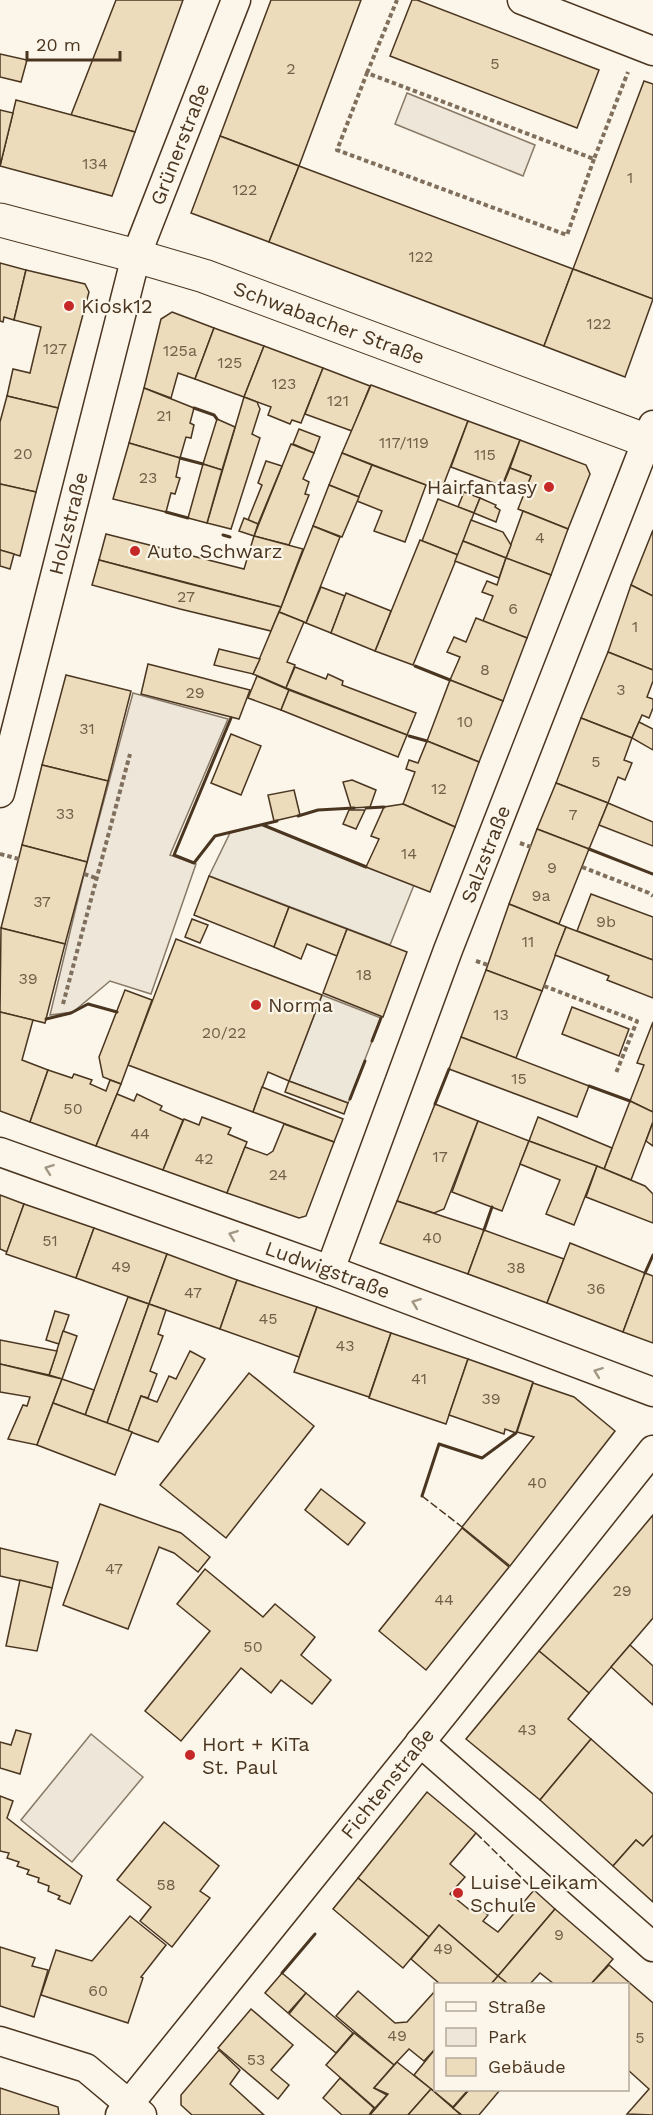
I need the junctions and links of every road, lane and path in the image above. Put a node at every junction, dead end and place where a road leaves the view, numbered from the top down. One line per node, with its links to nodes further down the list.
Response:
1 (236, 0): 9 (street, Grünerstraße)
2 (397, 0): 6 (path)
3 (522, 0): 4 (street)
4 (653, 51)
5 (618, 66): 7 (path)
6 (368, 73): 7 (path); 7 (path)
7 (594, 159)
8 (0, 220): 9 (main road, Schwabacher Straße)
9 (136, 256): 10 (main road, Schwabacher Straße); 12 (street, Holzstraße)
10 (651, 436): 23 (street, Salzstraße)
11 (130, 754): 17 (path)
12 (0, 793)
13 (0, 854): 14 (path)
14 (19, 859)
15 (582, 867): 18 (path)
16 (84, 874): 17 (path)
17 (96, 878): 20 (path)
18 (653, 896)
19 (544, 986): 21 (path)
20 (63, 1004)
21 (616, 1073)
22 (0, 1152): 23 (street, Ludwigstraße, one-way to 22)
23 (330, 1270): 24 (street, Ludwigstraße, one-way to 23)
24 (653, 1392)
25 (653, 1450): 26 (street, Fichtenstraße)
26 (420, 1742): 27 (street); 29 (street, Fichtenstraße)
27 (653, 1947)
28 (0, 2041): 29 (street)
29 (131, 2111)

